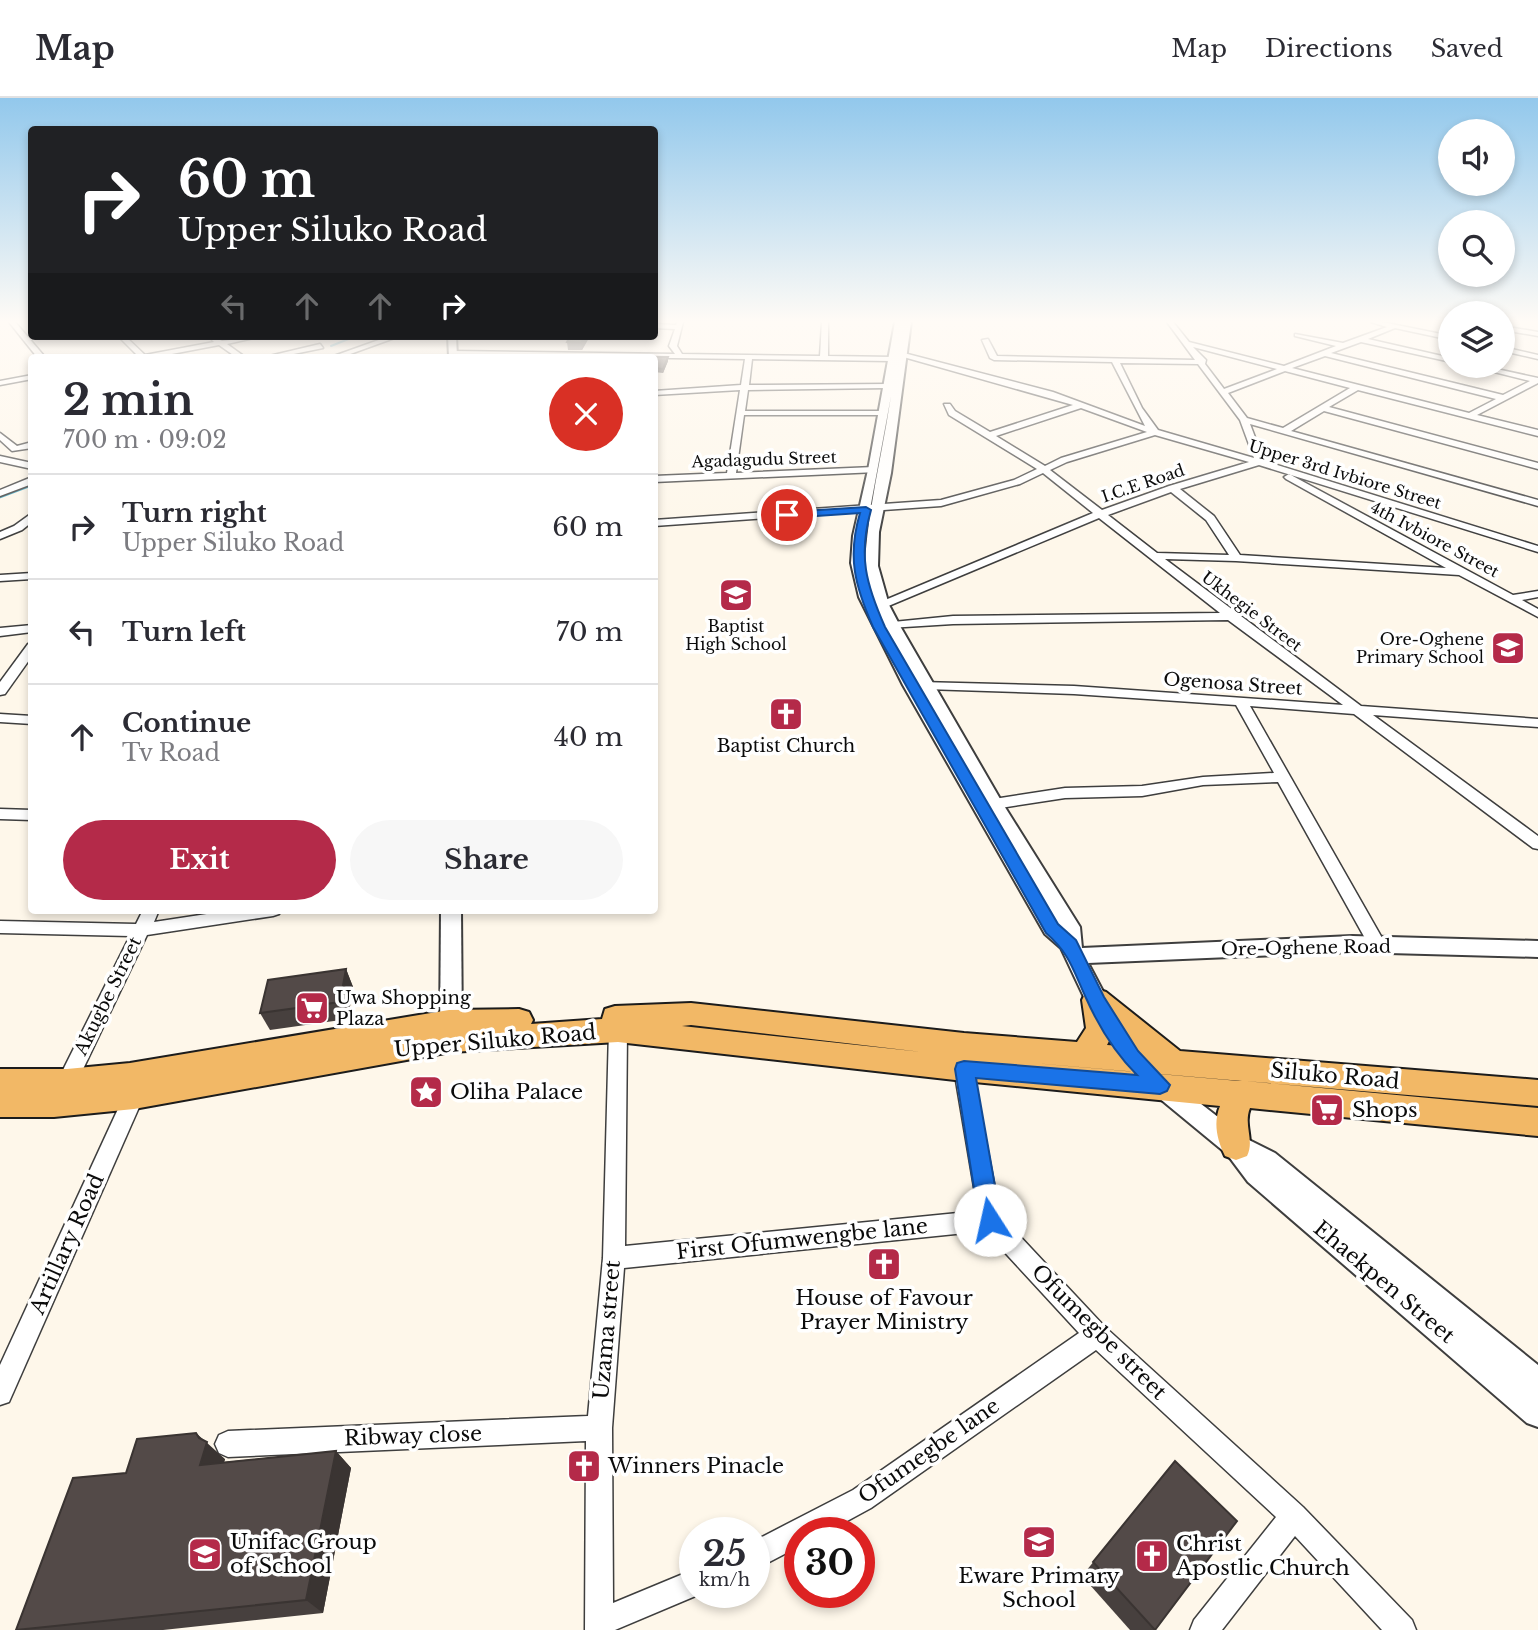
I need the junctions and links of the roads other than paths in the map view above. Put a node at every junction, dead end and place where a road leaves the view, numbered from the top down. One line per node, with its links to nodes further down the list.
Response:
1 (744, 393): 15 (street)
2 (886, 393): 16 (street)
3 (891, 393): 39 (street)
4 (1044, 393): 12 (street, Upper 3rd Ivbiore Street)
5 (1134, 393): 20 (street)
6 (1224, 393): 18 (street)
7 (1346, 393): 14 (street)
8 (1382, 393): 17 (street)
9 (1486, 393): 11 (street)
10 (1513, 393): 11 (street)
11 (1504, 398): 17 (street)
12 (1082, 405): 20 (street, Upper 3rd Ivbiore Street); 22 (street)
13 (947, 406): 22 (street, Ukhegie Street)
14 (1322, 408): 19 (street); 29 (street)
15 (739, 413): 16 (street); 33 (street)
16 (883, 413): 31 (street)
17 (1469, 416): 21 (street)
18 (1244, 419): 19 (street); 27 (street)
19 (1284, 431): 38 (street)
20 (1155, 432): 27 (street, Upper 3rd Ivbiore Street); 30 (street)
21 (1538, 433)
22 (990, 435): 30 (street, Ukhegie Street)
23 (0, 436): 25 (street)
24 (28, 446): 25 (street)
25 (15, 449): 26 (street)
26 (0, 457): 28 (street)
27 (1260, 463): 32 (street, Upper 3rd Ivbiore Street); 36 (street, I.C.E Road)
28 (28, 465)
29 (1538, 466)
30 (1042, 468): 39 (street); 40 (street, Ukhegie Street)
31 (874, 470): 33 (street, Agadagudu Street); 39 (street)
32 (1280, 470): 46 (street, Upper 3rd Ivbiore Street); 49 (street, 4th Ivbiore Street)
33 (731, 475): 34 (street, Agadagudu Street)
34 (658, 479)
35 (28, 482): 37 (street)
36 (1172, 488): 40 (street, I.C.E Road); 48 (street)
37 (0, 493)
38 (1538, 503)
39 (872, 509): 42 (street); 54 (street); 80 (street)
40 (1100, 514): 47 (street, Ukhegie Street); 54 (street, I.C.E Road)
41 (28, 519): 44 (street)
42 (658, 523)
43 (28, 527): 44 (street)
44 (18, 528): 45 (street)
45 (0, 536)
46 (1538, 549)
47 (1154, 556): 48 (street); 56 (street, Ukhegie Street)
48 (1236, 558): 49 (street)
49 (1464, 572): 53 (street, 4th Ivbiore Street)
50 (28, 576): 51 (street)
51 (0, 578)
52 (1538, 594): 53 (street)
53 (1512, 598): 55 (street, 4th Ivbiore Street)
54 (882, 605): 57 (street)
55 (1538, 614)
56 (1230, 616): 57 (street); 64 (street, Ukhegie Street)
57 (893, 626): 61 (street)
58 (28, 628): 59 (street)
59 (0, 632)
60 (28, 652): 62 (street)
61 (925, 685): 63 (street, Ogenosa Street); 69 (street)
62 (0, 691)
63 (1242, 704): 64 (street, Ogenosa Street); 68 (street)
64 (1360, 710): 67 (street, Ogenosa Street); 72 (street, Ukhegie Street)
65 (0, 718): 66 (street)
66 (28, 720)
67 (1538, 723)
68 (1285, 777): 69 (street); 78 (street)
69 (995, 804): 80 (street)
70 (0, 814): 71 (street)
71 (28, 815)
72 (1538, 844)
73 (148, 914): 77 (street, Akugbe Street)
74 (246, 914): 77 (street)
75 (451, 914): 83 (street)
76 (0, 927): 77 (street)
77 (140, 930): 89 (street, Akugbe Street)
78 (1377, 945): 79 (street, Ore-Oghene Road); 80 (street, Ore-Oghene Road)
79 (1538, 949)
80 (1072, 950): 81 (street)
81 (1096, 1000): 84 (main road); 85 (street); 87 (main road)
82 (618, 1030): 83 (main road, Upper Siluko Road); 86 (main road, Upper Siluko Road); 97 (street, Uzama street)
83 (450, 1031): 84 (main road, Upper Siluko Road); 89 (main road, Upper Siluko Road); 92 (main road, Upper Siluko Road)
84 (1085, 1055): 85 (main road, Upper Siluko Road)
85 (1131, 1057): 87 (main road, Siluko Road)
86 (964, 1069): 87 (main road, Upper Siluko Road); 96 (street)
87 (1167, 1074): 90 (main road, Siluko Road); 91 (main road, Siluko Road); 95 (street, Ehaekpen Street)
88 (0, 1082): 89 (main road, Upper Siluko Road)
89 (67, 1082)
90 (1243, 1093): 94 (main road, Siluko Road); 95 (main road)
91 (1538, 1093)
92 (134, 1096): 93 (main road, Upper Siluko Road); 99 (street, Artillary Road)
93 (0, 1104)
94 (1538, 1122)
95 (1236, 1146): 100 (street, Ehaekpen Street); 102 (street, Ehaekpen Street)
96 (990, 1220): 97 (street, First Ofumwengbe lane); 98 (street, Ofumegbe street)
97 (614, 1258): 103 (street, Uzama street)
98 (1097, 1335): 105 (street, Ofumegbe street); 106 (street, Ofumegbe lane)
99 (7, 1360): 101 (street, Artillary Road)
100 (1538, 1384)
101 (0, 1393)
102 (1538, 1412)
103 (599, 1428): 104 (street, Ribway close); 108 (street, Uzama street)
104 (228, 1444)
105 (1294, 1516): 109 (street); 110 (street, Ofumegbe street)
106 (770, 1548)
107 (679, 1590): 108 (street)
108 (600, 1626)
109 (1204, 1630)
110 (1402, 1630)

